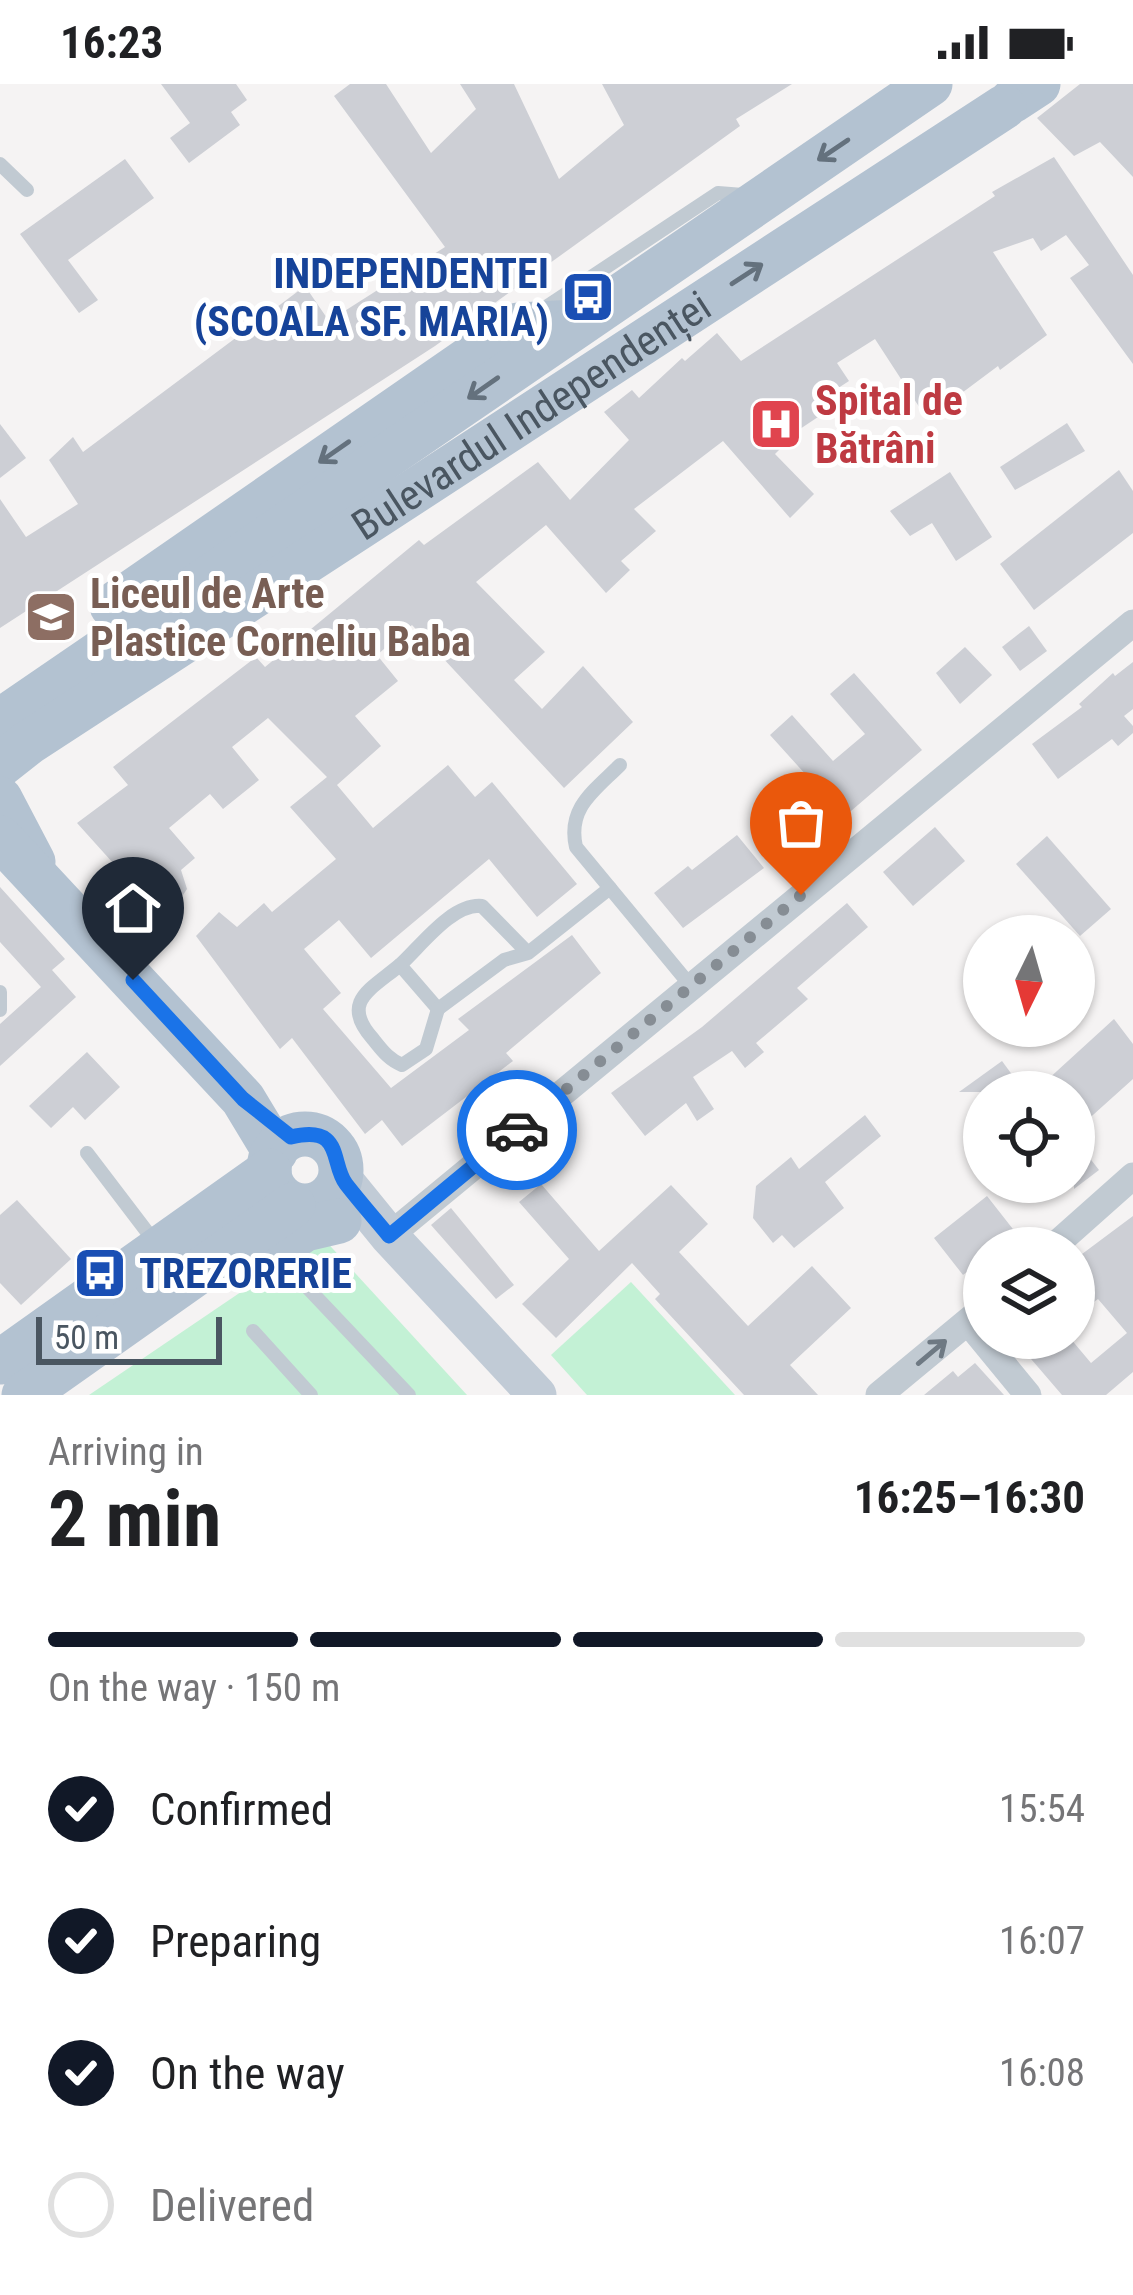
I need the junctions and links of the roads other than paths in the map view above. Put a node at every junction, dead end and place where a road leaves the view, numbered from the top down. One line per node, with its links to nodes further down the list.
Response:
1 (930, 84): 6 (main road, Bulevardul Independenței, one-way to 6)
2 (961, 84): 3 (main road, Bulevardul Independenței)
3 (1019, 94): 11 (main road, Bulevardul Independenței, one-way to 3)
4 (0, 164): 5 (lane)
5 (27, 190)
6 (764, 197): 7 (main road, Bulevardul Independenței); 8 (lane, Bulevardul Independenței)
7 (579, 322): 8 (main road); 11 (main road, Bulevardul Independenței, one-way to 11)
8 (518, 325): 10 (main road, one-way to 10)
9 (1133, 623): 17 (street)
10 (0, 682)
11 (6, 746): 13 (main road)
12 (620, 766): 14 (lane)
13 (6, 822): 23 (main road)
14 (610, 889): 15 (lane); 17 (lane)
15 (528, 953): 16 (lane); 19 (lane)
16 (400, 965): 19 (lane); 19 (lane)
17 (690, 985): 25 (street)
18 (0, 992): 20 (lane)
19 (438, 1009)
20 (0, 1010)
21 (87, 1153): 26 (lane)
22 (1133, 1176): 24 (street)
23 (303, 1181): 25 (main road); 26 (main road); 32 (main road); 33 (main road); 36 (main road)
24 (1076, 1227)
25 (389, 1236): 37 (main road)
26 (160, 1250): 31 (main road)
27 (304, 1284): 35 (lane)
28 (963, 1326): 38 (street, one-way to 28)
29 (253, 1331): 34 (lane)
30 (1005, 1359): 39 (street)
31 (0, 1362)
32 (24, 1395)
33 (65, 1395)
34 (311, 1395)
35 (409, 1395)
36 (502, 1395)
37 (537, 1395)
38 (879, 1395)
39 (1028, 1395)

